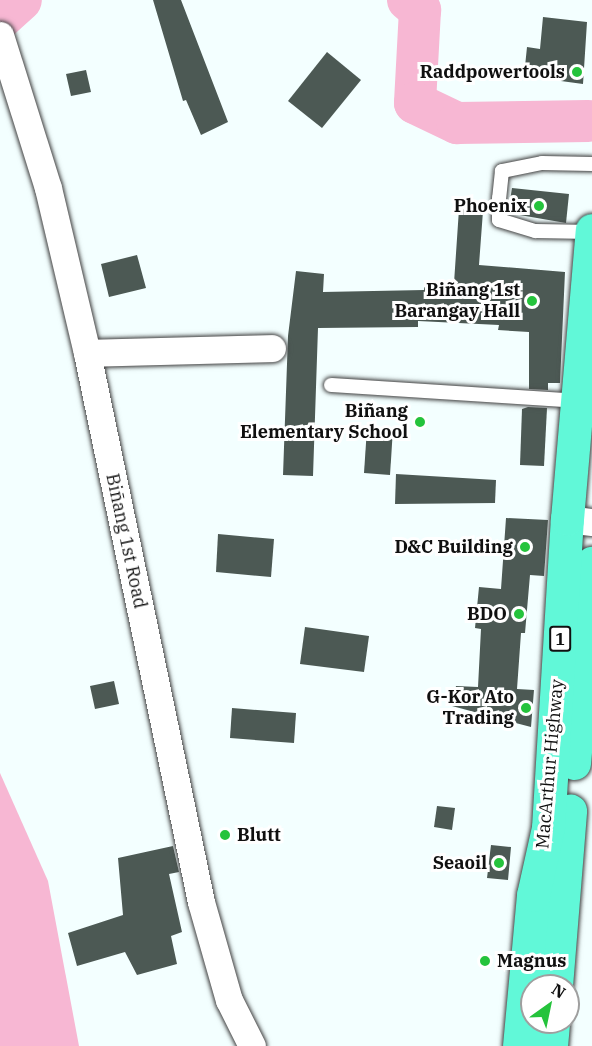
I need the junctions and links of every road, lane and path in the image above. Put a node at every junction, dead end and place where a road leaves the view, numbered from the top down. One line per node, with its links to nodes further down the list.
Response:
1 (0, 36): 5 (street, Biñang 1st Road)
2 (592, 164): 3 (lane)
3 (592, 232): 7 (highway, MacArthur Highway / 1)
4 (272, 348): 5 (street)
5 (87, 353): 11 (street, Biñang 1st Road)
6 (330, 385): 7 (lane)
7 (576, 401): 8 (highway, MacArthur Highway / 1)
8 (580, 521): 12 (highway, MacArthur Highway / 1)
9 (592, 563): 10 (highway, MacArthur Highway / 1)
10 (557, 974)
11 (252, 1046)
12 (519, 1046)

